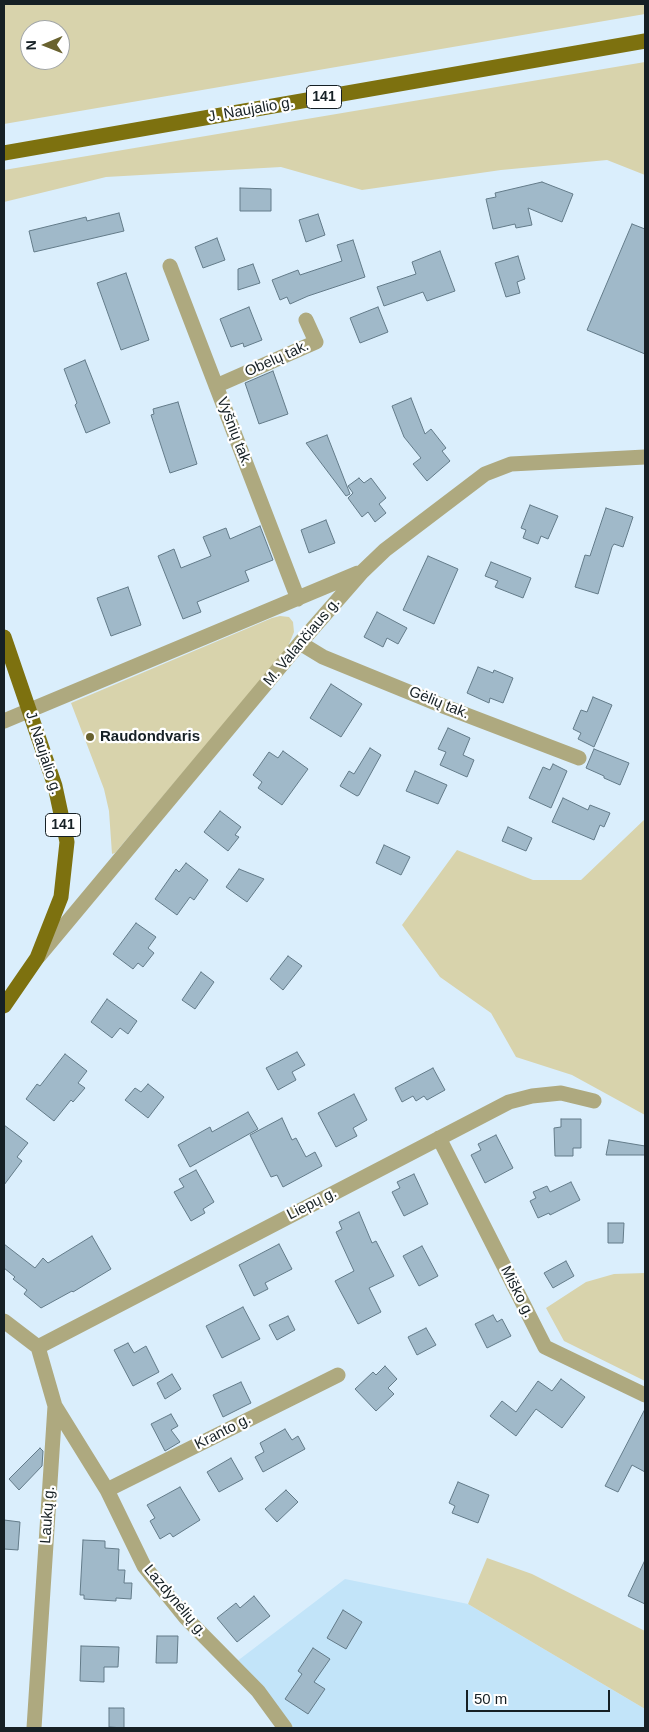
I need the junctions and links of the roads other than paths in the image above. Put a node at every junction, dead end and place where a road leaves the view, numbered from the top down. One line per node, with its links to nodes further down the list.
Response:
1 (645, 41): 2 (main road, J. Naujalio g. / 141)
2 (4, 153)
3 (170, 266): 5 (street, Vyšnių tak.)
4 (306, 320): 5 (street, Obelų tak.)
5 (216, 386): 8 (street, Vyšnių tak.)
6 (645, 457): 7 (street, M. Valančiaus g.)
7 (362, 572): 8 (street); 10 (street, M. Valančiaus g.)
8 (298, 599): 11 (street)
9 (4, 636): 11 (main road, J. Naujalio g. / 141)
10 (300, 644): 13 (street, Gėlių tak.); 14 (street, M. Valančiaus g.)
11 (30, 711): 12 (street); 14 (main road, J. Naujalio g. / 141)
12 (4, 721)
13 (579, 758)
14 (37, 958): 15 (main road, J. Naujalio g. / 141)
15 (4, 1006)
16 (594, 1100): 17 (street, Liepų g.)
17 (439, 1138): 19 (street, Liepų g.); 21 (street, Miško g.)
18 (4, 1321): 19 (street)
19 (38, 1347): 22 (street, Laukų g.)
20 (338, 1375): 23 (street, Kranto g.)
21 (645, 1395)
22 (55, 1406): 23 (street, Lazdynėlių g.); 24 (street, Laukų g.)
23 (107, 1490): 25 (street, Lazdynėlių g.)
24 (34, 1728)
25 (285, 1728)

